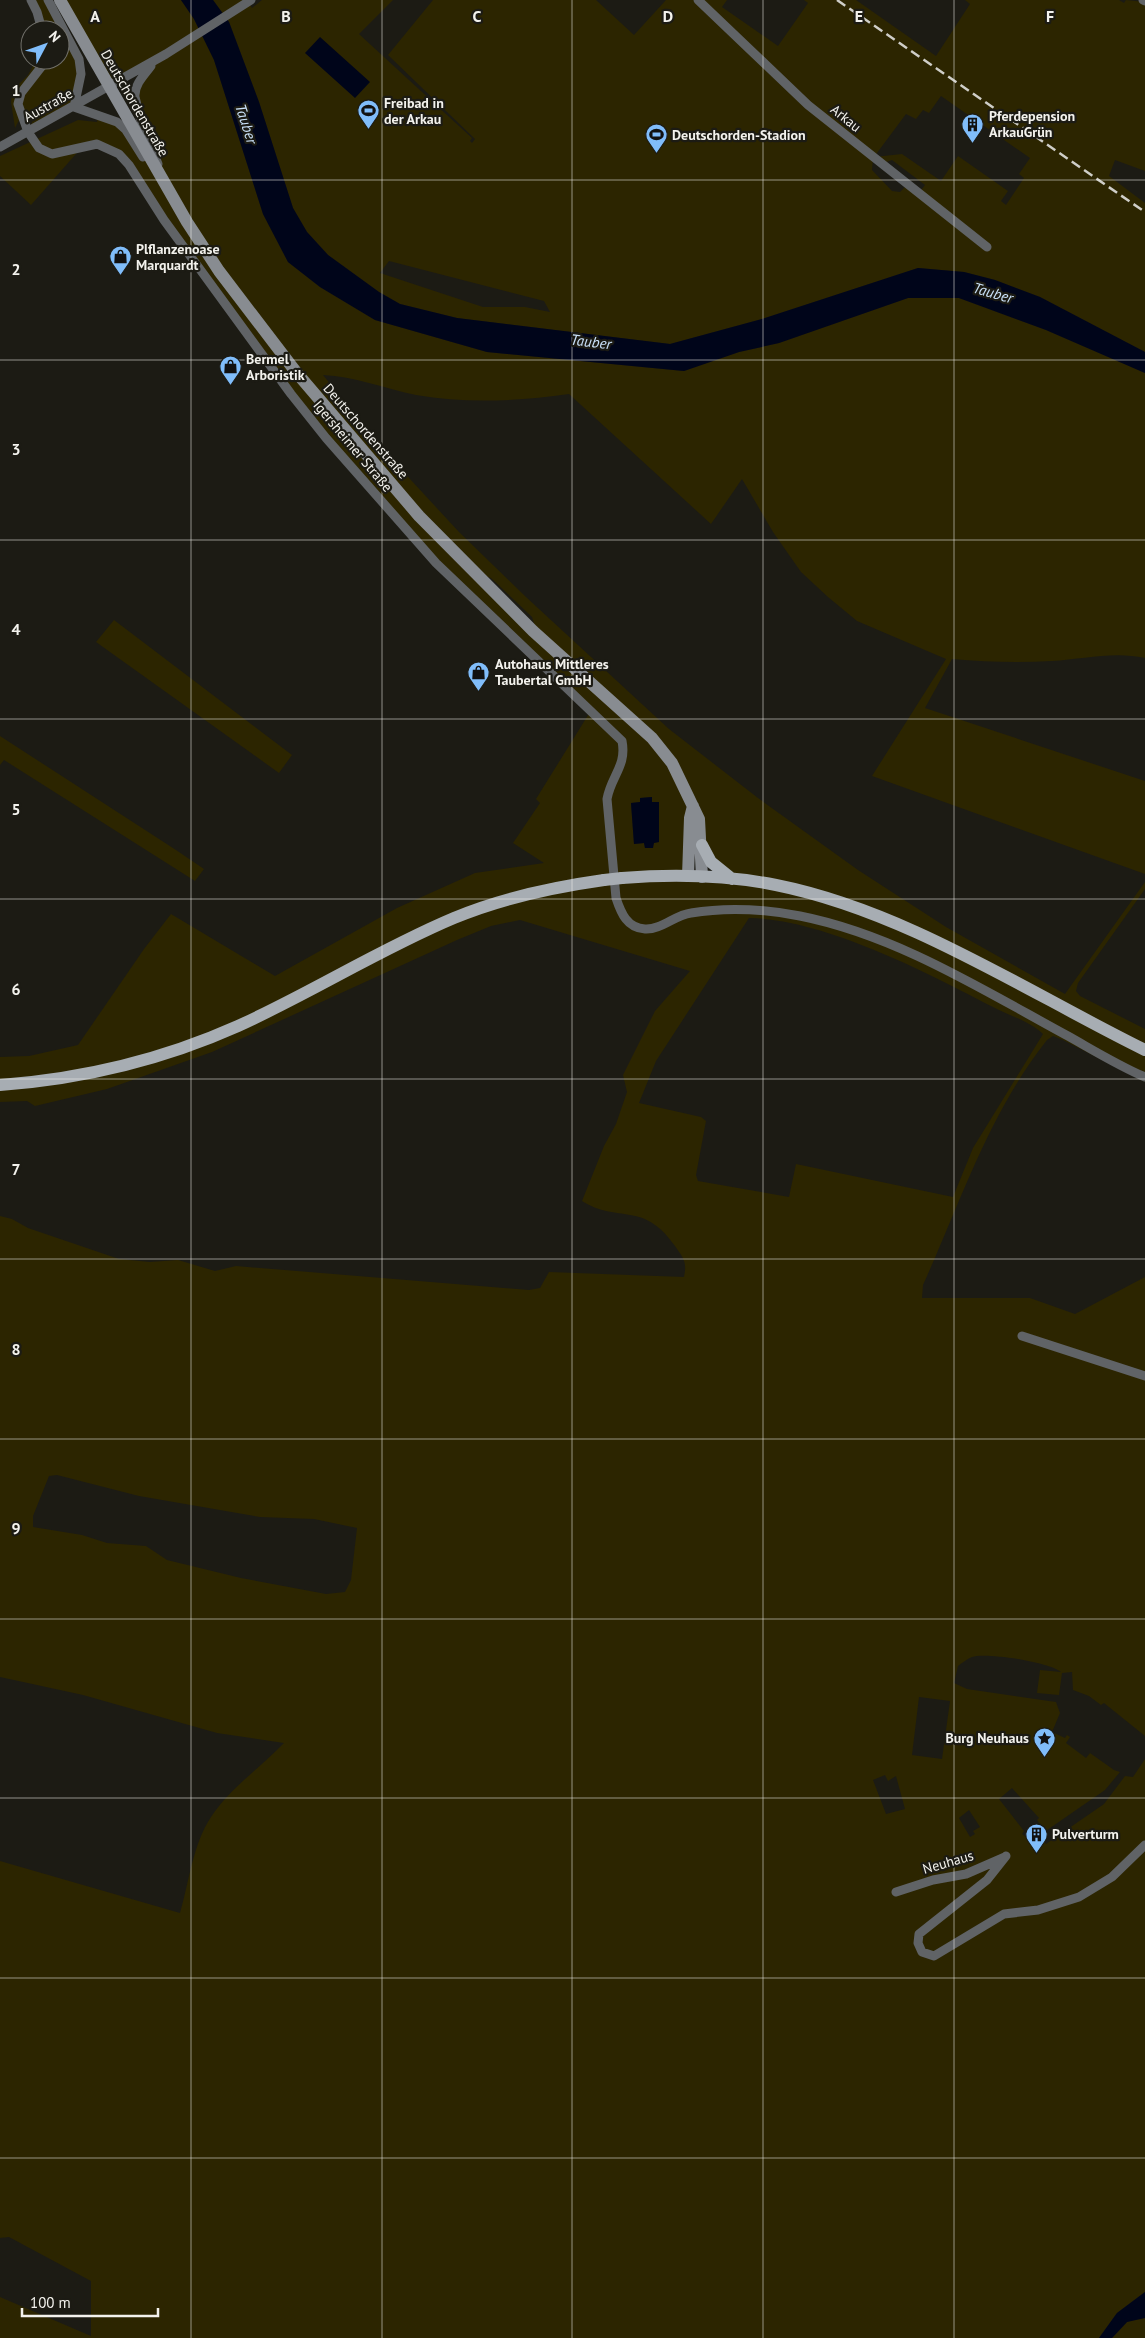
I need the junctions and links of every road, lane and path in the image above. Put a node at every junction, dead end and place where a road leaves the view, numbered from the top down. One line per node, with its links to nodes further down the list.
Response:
1 (31, 0): 6 (street)
2 (48, 0): 10 (street)
3 (60, 0): 9 (street, Deutschordenstraße)
4 (251, 0): 7 (street, Austraße)
5 (698, 0): 14 (street, Arkau)
6 (39, 20)
7 (158, 59): 9 (street, Austraße); 13 (street)
8 (39, 70): 11 (street, Igersheimer Straße)
9 (108, 88): 10 (street, Austraße); 13 (street, Deutschordenstraße)
10 (74, 107): 11 (street, Austraße); 13 (street)
11 (28, 132): 12 (street, Austraße); 21 (street, Igersheimer Straße)
12 (0, 147)
13 (163, 182): 15 (street, Deutschordenstraße)
14 (987, 246)
15 (693, 806): 16 (street, Deutschordenstraße); 17 (street)
16 (702, 845): 18 (street, Deutschordenstraße); 19 (main road)
17 (688, 876): 18 (main road); 22 (main road, bridge)
18 (702, 877): 19 (main road)
19 (732, 879): 20 (main road)
20 (1145, 1050)
21 (1145, 1077)
22 (0, 1085)
23 (1022, 1336): 24 (street)
24 (1145, 1376)
25 (1145, 1846): 26 (street, Neuhaus)
26 (896, 1892)

